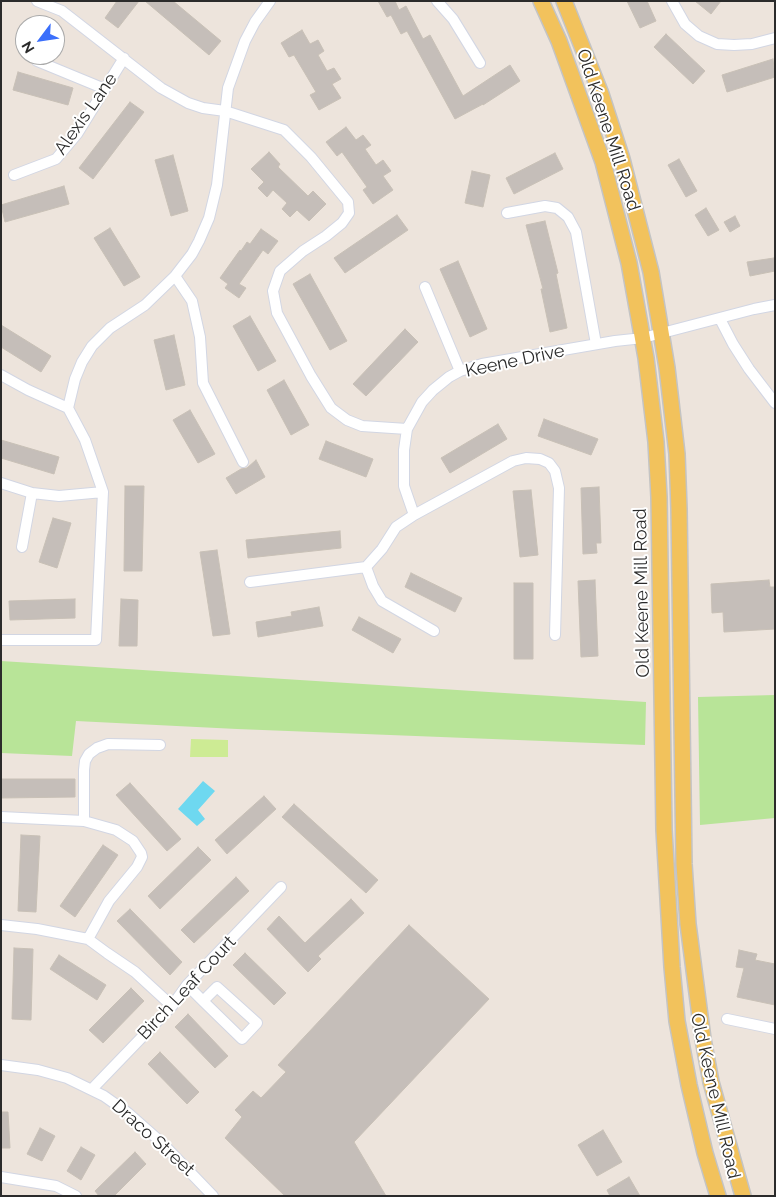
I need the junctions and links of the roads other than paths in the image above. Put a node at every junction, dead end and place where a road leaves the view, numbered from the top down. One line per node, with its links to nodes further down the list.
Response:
1 (437, 1): 9 (street)
2 (541, 1): 20 (main road, Old Keene Mill Road)
3 (564, 1): 19 (main road, Old Keene Mill Road)
4 (672, 1): 7 (street)
5 (42, 2): 8 (street)
6 (268, 2): 12 (street)
7 (775, 38)
8 (124, 58): 11 (street, Alexis Lane); 12 (street)
9 (480, 62)
10 (49, 65): 11 (street)
11 (106, 88): 13 (street, Alexis Lane)
12 (225, 111): 15 (street); 26 (street)
13 (14, 175)
14 (507, 213): 21 (street)
15 (176, 276): 25 (street); 27 (street)
16 (425, 288): 22 (street)
17 (775, 306): 18 (street, Keene Drive)
18 (720, 319): 19 (street, Keene Drive); 24 (street)
19 (662, 334): 20 (street, Keene Drive); 55 (main road, Old Keene Mill Road)
20 (643, 338): 21 (street, Keene Drive); 54 (main road, Old Keene Mill Road)
21 (596, 344): 22 (street, Keene Drive)
22 (460, 371): 26 (street, Keene Drive)
23 (1, 375): 25 (street)
24 (775, 403)
25 (68, 408): 29 (street)
26 (408, 428): 31 (street, Keene Drive)
27 (243, 462)
28 (1, 483): 30 (street)
29 (103, 492): 30 (street); 37 (street)
30 (32, 493): 32 (street)
31 (414, 515): 33 (street); 36 (street)
32 (22, 547)
33 (366, 567): 34 (street); 35 (street)
34 (250, 582)
35 (434, 631)
36 (555, 635)
37 (1, 640)
38 (160, 745): 40 (street)
39 (1, 817): 40 (street)
40 (84, 821): 43 (street)
41 (281, 887): 44 (street, Birch Leaf Court)
42 (1, 925): 43 (street)
43 (88, 939): 46 (street)
44 (187, 985): 45 (street); 46 (street, Birch Leaf Court)
45 (203, 1001): 45 (street)
46 (172, 1006): 50 (street, Birch Leaf Court)
47 (727, 1019): 48 (street)
48 (775, 1029)
49 (1, 1065): 50 (street, Draco Street)
50 (92, 1089): 53 (street, Draco Street)
51 (1, 1176): 52 (street)
52 (76, 1196)
53 (213, 1196)
54 (718, 1196)
55 (743, 1196)

